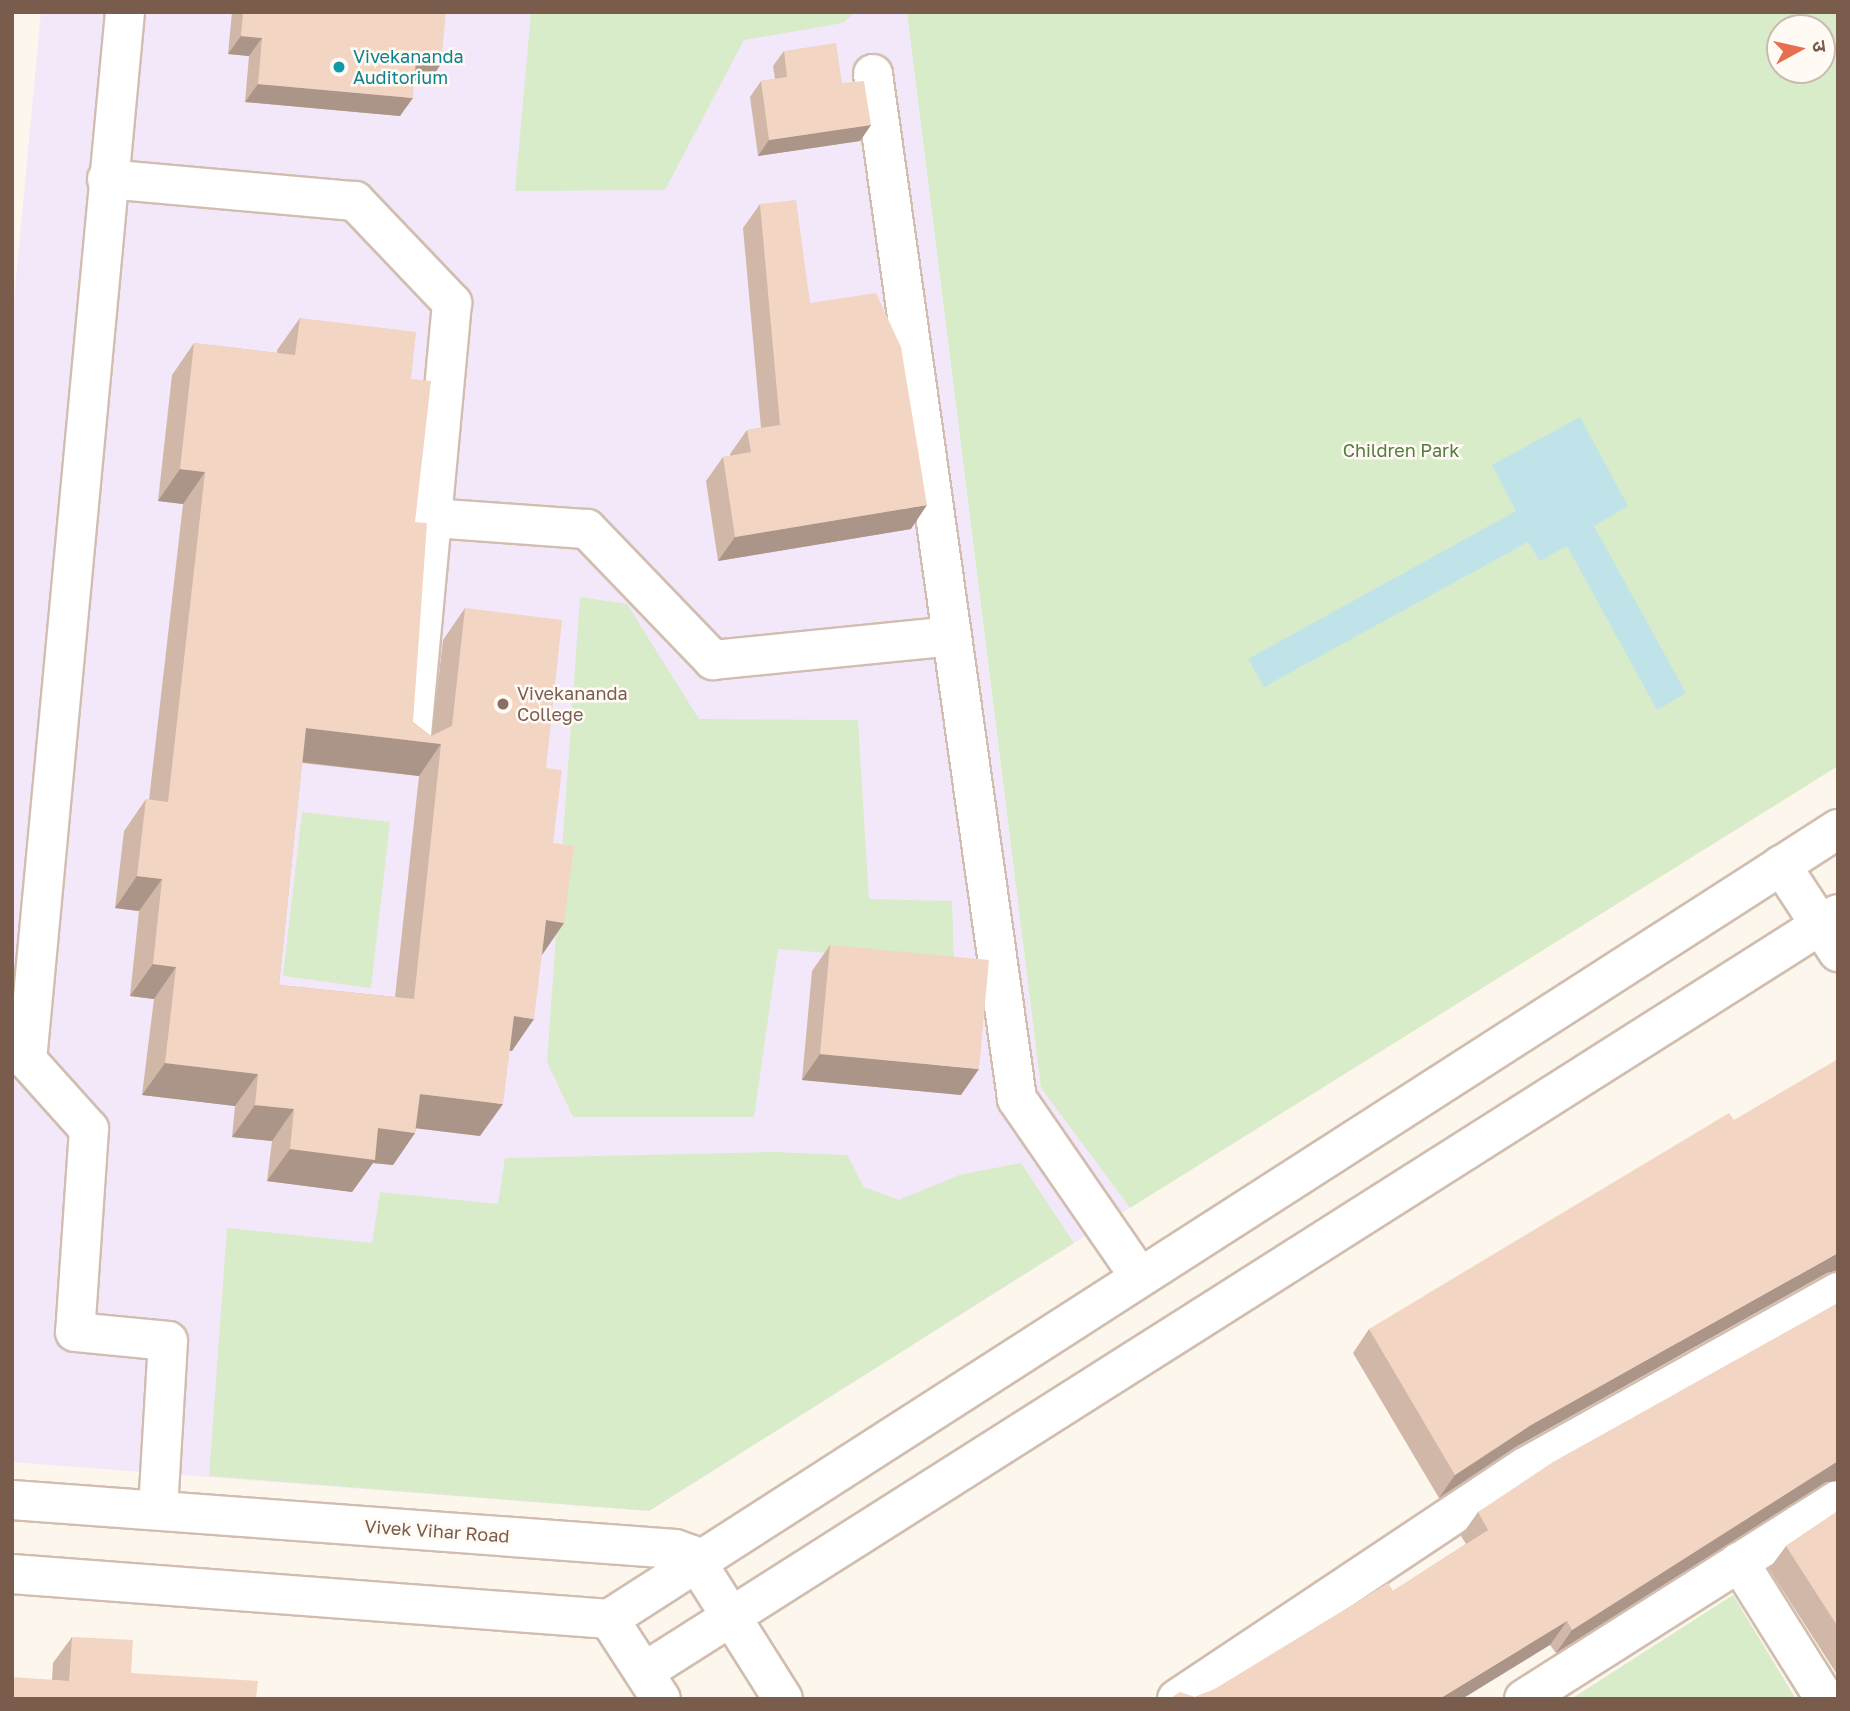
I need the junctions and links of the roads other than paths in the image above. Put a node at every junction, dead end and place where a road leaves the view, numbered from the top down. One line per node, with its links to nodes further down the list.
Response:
1 (125, 12): 3 (street)
2 (873, 74): 5 (street)
3 (107, 179): 4 (street); 14 (street)
4 (432, 518): 5 (street); 6 (street)
5 (952, 636): 10 (street)
6 (411, 746)
7 (1838, 829): 8 (street)
8 (1782, 865): 9 (street); 10 (street)
9 (1832, 930): 18 (street)
10 (1140, 1277): 16 (street)
11 (1836, 1296): 22 (street)
12 (12, 1500): 14 (street, Vivek Vihar Road)
13 (1838, 1500): 15 (street)
14 (158, 1510): 16 (street, Vivek Vihar Road)
15 (1739, 1562): 23 (street); 24 (street)
16 (697, 1563): 18 (street); 19 (street)
17 (12, 1574): 19 (street)
18 (731, 1617): 20 (street); 21 (street)
19 (609, 1619): 20 (street)
20 (652, 1686)
21 (783, 1699)
22 (1177, 1699)
23 (1524, 1699)
24 (1825, 1699)

